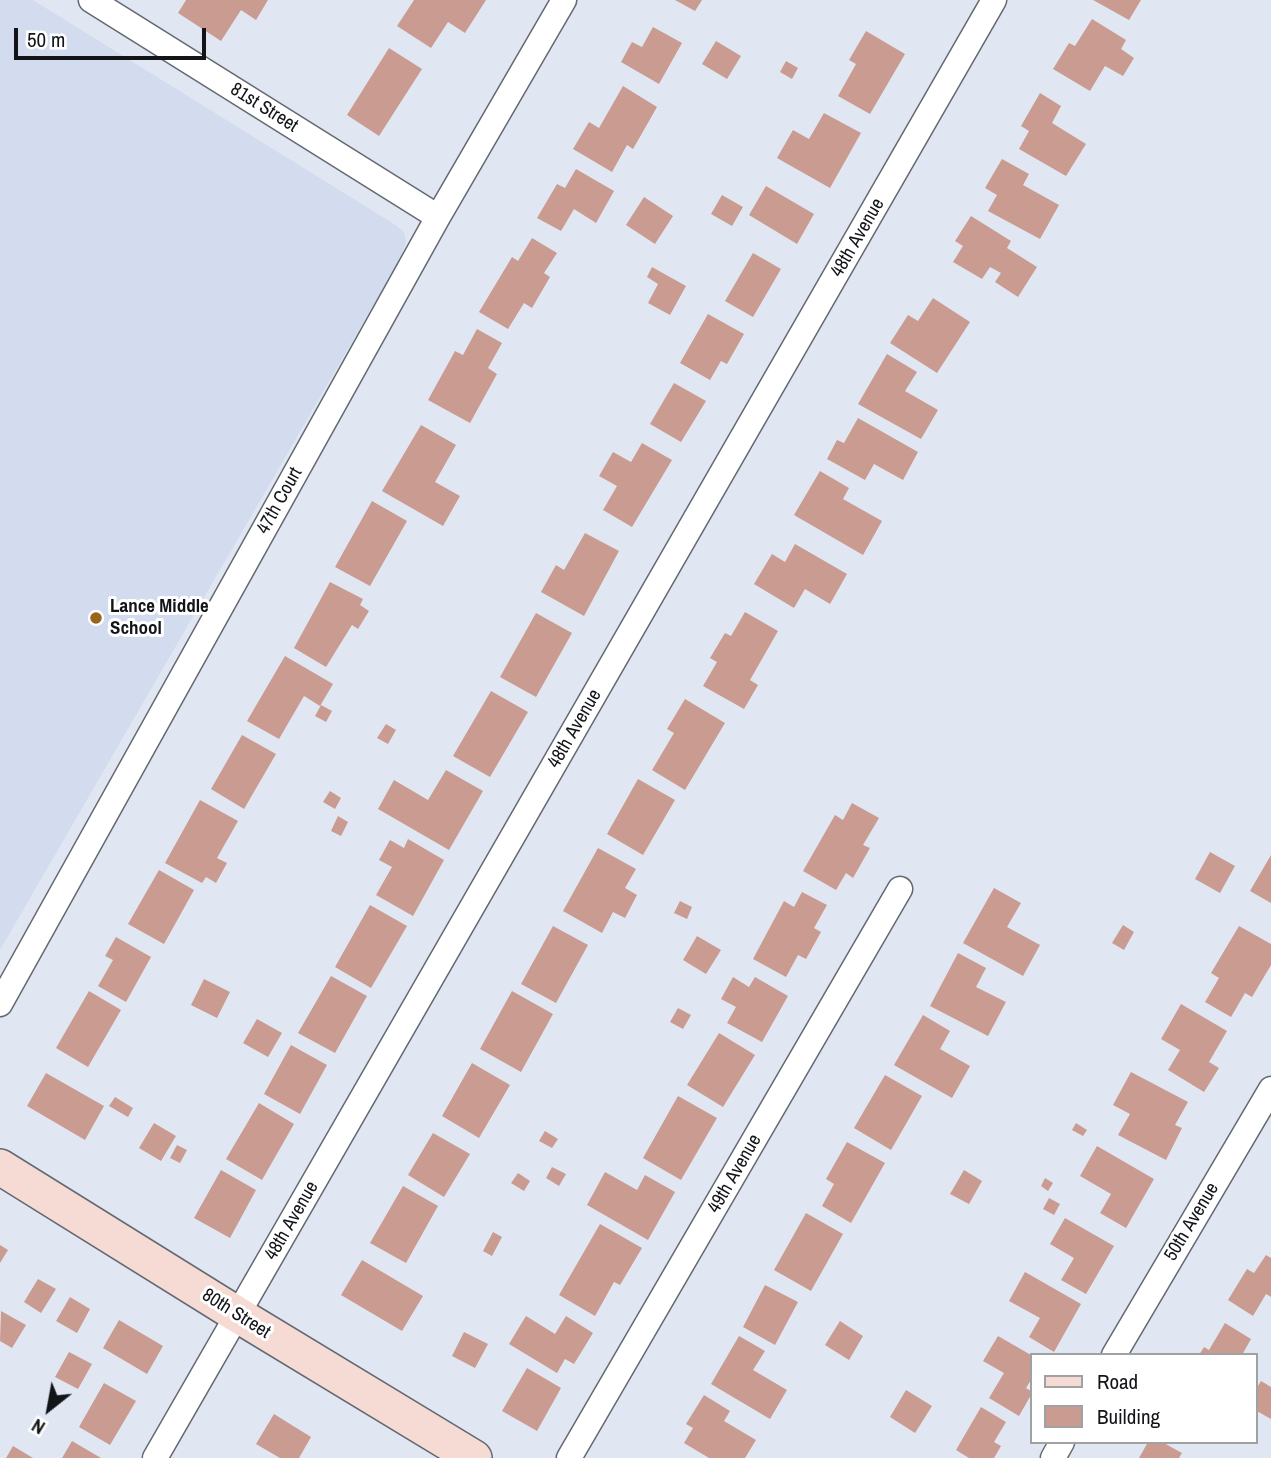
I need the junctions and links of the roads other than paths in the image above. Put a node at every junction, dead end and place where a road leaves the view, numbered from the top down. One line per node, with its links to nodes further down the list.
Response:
1 (564, 0): 4 (street, 47th Court)
2 (994, 0): 9 (street, 48th Avenue)
3 (96, 1): 4 (street, 81st Street)
4 (438, 217): 6 (street, 47th Court)
5 (900, 889): 13 (street, 49th Avenue)
6 (0, 1004)
7 (1271, 1089): 10 (street, 50th Avenue)
8 (0, 1167): 9 (street, 80th Street)
9 (238, 1315): 11 (street, 48th Avenue); 12 (street, 80th Street)
10 (1115, 1353)
11 (155, 1458)
12 (474, 1458)
13 (569, 1458)

